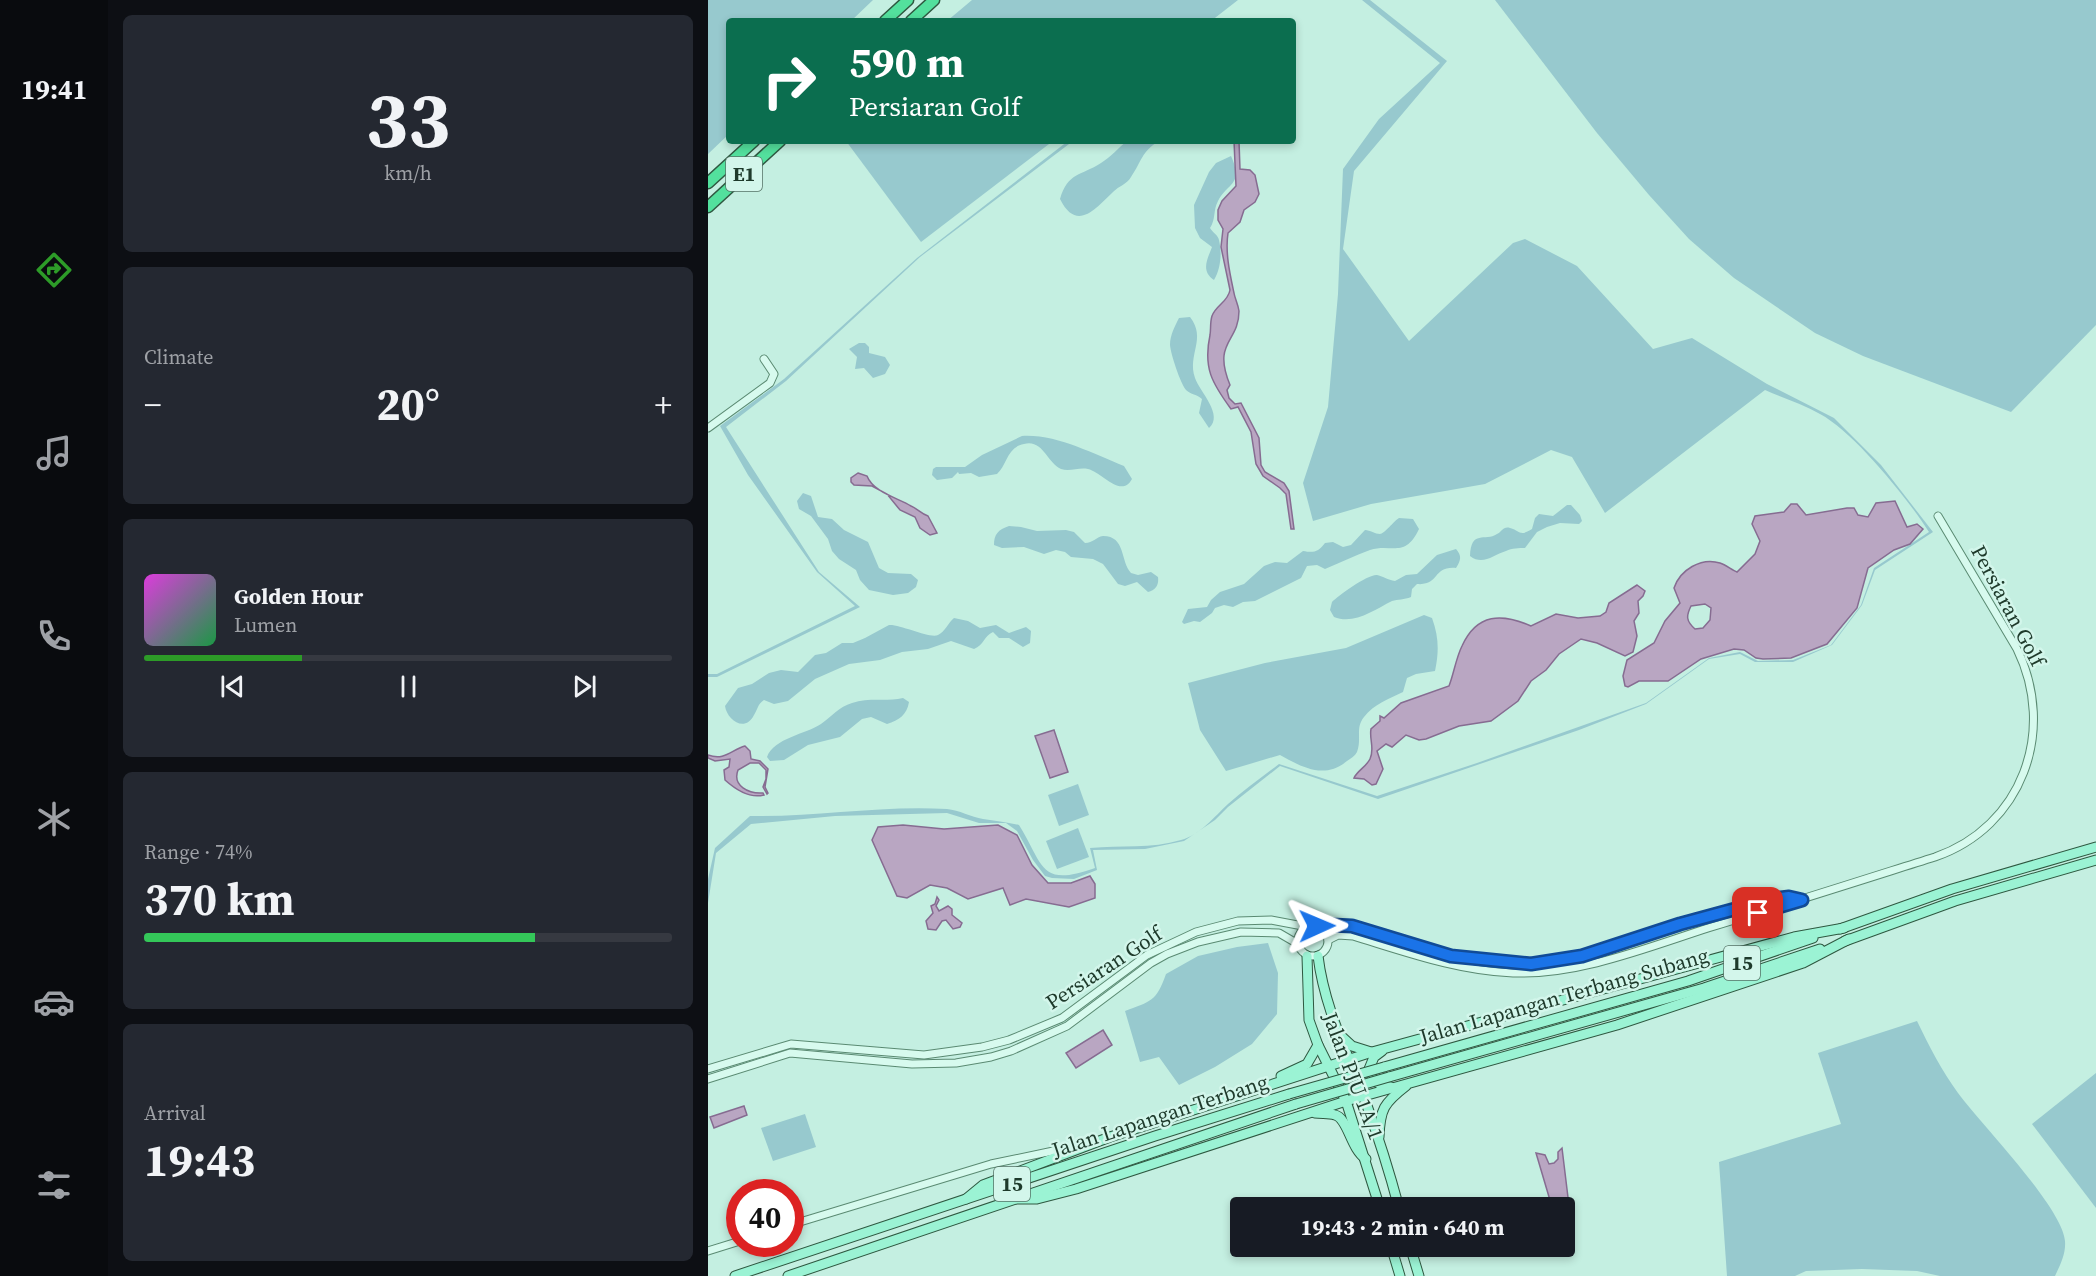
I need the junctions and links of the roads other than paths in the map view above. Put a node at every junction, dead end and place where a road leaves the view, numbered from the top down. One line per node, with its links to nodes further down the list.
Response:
1 (908, 0): 3 (highway)
2 (934, 0): 4 (highway)
3 (888, 18)
4 (914, 18)
5 (751, 144): 7 (highway, E1)
6 (777, 144): 8 (highway, E1)
7 (708, 183)
8 (708, 207)
9 (764, 359): 10 (street)
10 (708, 428)
11 (1938, 516): 14 (street, Persiaran Golf)
12 (2096, 847): 17 (main road, Jalan Lapangan Terbang Subang / 15)
13 (2096, 860): 18 (main road, Jalan Lapangan Terbang Subang / 15)
14 (1802, 900): 23 (street, Persiaran Golf); 24 (street, Persiaran Golf)
15 (1308, 927): 16 (street); 20 (street); 26 (street, Persiaran Golf)
16 (1321, 928): 19 (street); 23 (street, Persiaran Golf)
17 (1844, 928): 28 (main road); 38 (main road, Jalan Lapangan Terbang Subang / 15, bridge)
18 (1849, 939): 36 (main road); 41 (main road, Jalan Lapangan Terbang Subang / 15, bridge)
19 (1328, 940): 22 (street); 24 (street, Persiaran Golf)
20 (1298, 944): 21 (street); 30 (street, Persiaran Golf)
21 (1307, 956): 22 (street); 27 (main road, Jalan PJU 1A/1)
22 (1318, 956): 25 (main road, Jalan PJU 1A/1)
23 (1510, 963): 24 (street)
24 (1512, 973)
25 (1337, 1033): 29 (main road); 31 (main road, Jalan PJU 1A/1)
26 (815, 1045): 30 (street); 33 (street, Persiaran Golf)
27 (1318, 1045): 32 (main road, Jalan PJU 1A/1); 42 (main road)
28 (1384, 1049): 29 (main road); 37 (main road)
29 (1372, 1052): 31 (main road)
30 (814, 1054): 35 (street, Persiaran Golf)
31 (1348, 1060): 32 (main road); 39 (main road, Jalan PJU 1A/1)
32 (1328, 1067): 34 (main road); 40 (main road, Jalan PJU 1A/1)
33 (708, 1069)
34 (1302, 1075): 42 (main road); 43 (main road)
35 (708, 1079)
36 (1410, 1083): 37 (main road); 45 (main road)
37 (1397, 1087): 39 (main road)
38 (1289, 1094): 50 (main road, Jalan Lapangan Terbang / 15)
39 (1363, 1096): 40 (main road); 45 (main road, Jalan PJU 1A/1)
40 (1346, 1101): 43 (main road); 46 (main road, Jalan PJU 1A/1)
41 (1296, 1104): 49 (main road, Jalan Lapangan Terbang / 15)
42 (1210, 1105): 44 (main road)
43 (1308, 1113): 46 (main road); 49 (main road)
44 (1110, 1137): 50 (main road); 51 (street)
45 (1379, 1141): 48 (main road, Jalan PJU 1A/1)
46 (1366, 1159): 47 (main road, Jalan PJU 1A/1)
47 (1377, 1197)
48 (1396, 1197)
49 (1017, 1198): 56 (main road, Jalan Lapangan Terbang / 15)
50 (966, 1199): 57 (main road, Jalan Lapangan Terbang / 15)
51 (804, 1221)
52 (726, 1245): 53 (street)
53 (708, 1251)
54 (1394, 1257): 60 (main road)
55 (1413, 1257): 61 (main road)
56 (816, 1266): 58 (main road, Jalan Lapangan Terbang / 15); 59 (street)
57 (735, 1276)
58 (788, 1276)
59 (810, 1276)
60 (1400, 1276)
61 (1419, 1276)

